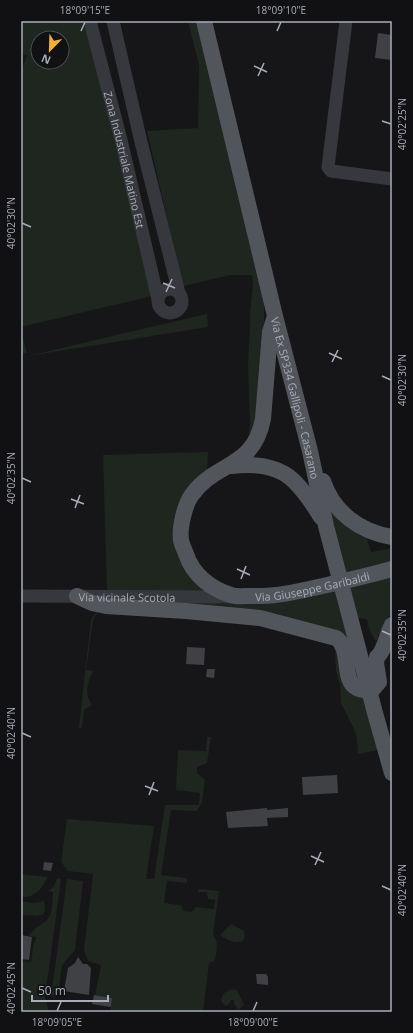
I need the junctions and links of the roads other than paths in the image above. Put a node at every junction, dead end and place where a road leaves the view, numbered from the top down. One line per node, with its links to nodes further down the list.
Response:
1 (90, 21): 5 (street, Zona Industriale Matino Est)
2 (204, 21): 11 (main road, Via Ex SP334 Gallipoli - Casarano)
3 (346, 21): 6 (street)
4 (115, 26): 5 (street); 7 (street, Zona Industriale Matino Est)
5 (94, 36): 8 (street, Zona Industriale Matino Est)
6 (392, 179)
7 (153, 188): 8 (street); 9 (street, Zona Industriale Matino Est)
8 (133, 192): 10 (street, Zona Industriale Matino Est)
9 (179, 293): 10 (street); 10 (street, Zona Industriale Matino Est)
10 (158, 299)
11 (275, 316): 12 (main road, Via Ex SP334 Gallipoli - Casarano); 13 (main road)
12 (310, 451): 14 (main road, Via Ex SP334 Gallipoli - Casarano); 15 (main road)
13 (230, 466): 14 (main road); 19 (main road)
14 (326, 526): 22 (main road, Via Ex SP334 Gallipoli - Casarano)
15 (392, 538)
16 (392, 569): 19 (main road, Via Giuseppe Garibaldi)
17 (21, 596): 18 (street, Via vicinale Scotola)
18 (77, 596): 19 (street, Via vicinale Scotola); 22 (main road)
19 (232, 596)
20 (392, 625): 21 (main road)
21 (387, 655): 22 (main road)
22 (369, 691): 23 (main road, Via Ex SP334 Gallipoli - Casarano)
23 (392, 773)

